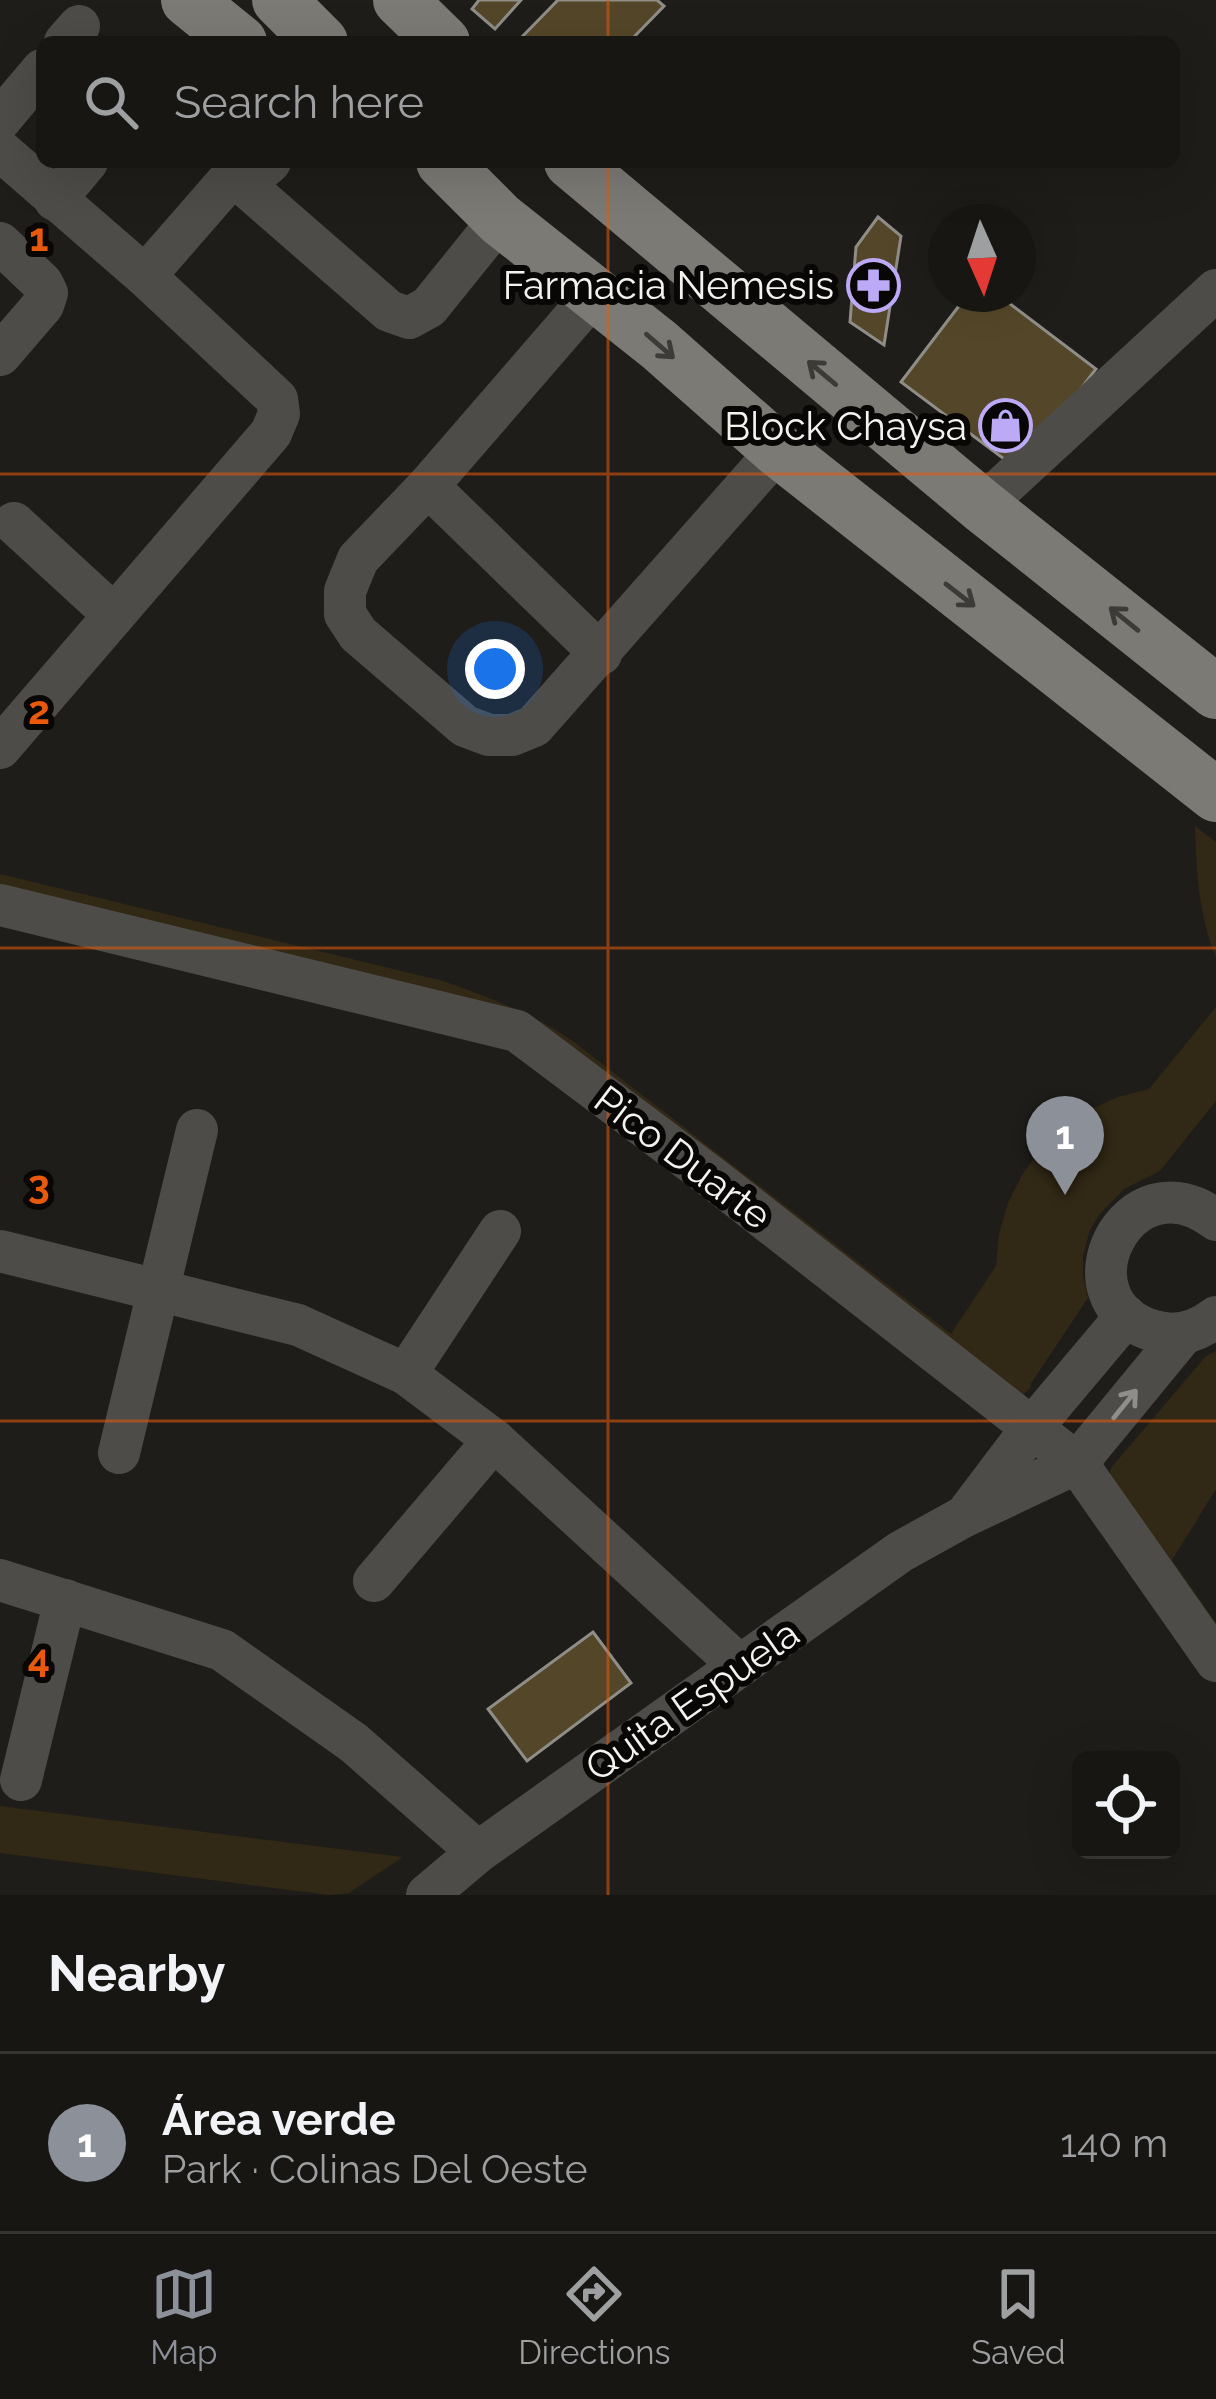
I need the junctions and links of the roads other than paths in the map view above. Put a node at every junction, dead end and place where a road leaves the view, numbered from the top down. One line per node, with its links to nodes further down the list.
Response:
1 (188, 0): 4 (main road)
2 (279, 0): 5 (main road)
3 (400, 0): 6 (main road)
4 (233, 36)
5 (315, 36)
6 (437, 36)
7 (36, 77): 8 (street)
8 (0, 120)
9 (0, 150): 16 (street)
10 (79, 168): 16 (street)
11 (244, 168): 20 (street)
12 (248, 168): 17 (street)
13 (419, 168): 17 (main road)
14 (449, 168): 17 (main road)
15 (578, 168): 26 (main road, one-way to 15)
16 (45, 192): 18 (street); 20 (street)
17 (500, 219): 22 (main road)
18 (0, 229)
19 (0, 244): 23 (street)
20 (145, 276): 28 (street)
21 (1216, 290): 26 (street)
22 (596, 292): 24 (main road, one-way to 24); 25 (street)
23 (0, 355)
24 (778, 450): 29 (street); 32 (main road, one-way to 32)
25 (428, 486): 29 (street); 29 (street)
26 (982, 506): 30 (main road, one-way to 26)
27 (14, 523): 28 (street)
28 (114, 615): 31 (street)
29 (601, 654)
30 (1216, 692)
31 (0, 748)
32 (1216, 794)
33 (0, 905): 42 (street, Pico Duarte)
34 (197, 1130): 38 (street)
35 (1209, 1203): 39 (street)
36 (500, 1231): 41 (street)
37 (0, 1251): 38 (street)
38 (157, 1290): 41 (street); 44 (street)
39 (1126, 1316): 40 (street); 42 (street)
40 (1199, 1325): 45 (street, one-way to 40)
41 (406, 1374): 43 (street)
42 (1031, 1429): 45 (street, Pico Duarte); 46 (street)
43 (494, 1439): 48 (street); 51 (street)
44 (118, 1453)
45 (1077, 1463): 46 (street, Quita Espuela); 50 (street, Pico Duarte)
46 (964, 1516): 51 (street, Quita Espuela)
47 (0, 1580): 49 (street)
48 (374, 1581)
49 (64, 1600): 52 (street); 53 (street)
50 (1216, 1661)
51 (740, 1666): 53 (street, Quita Espuela)
52 (21, 1780)
53 (478, 1852): 54 (street, Quita Espuela)
54 (427, 1895)

